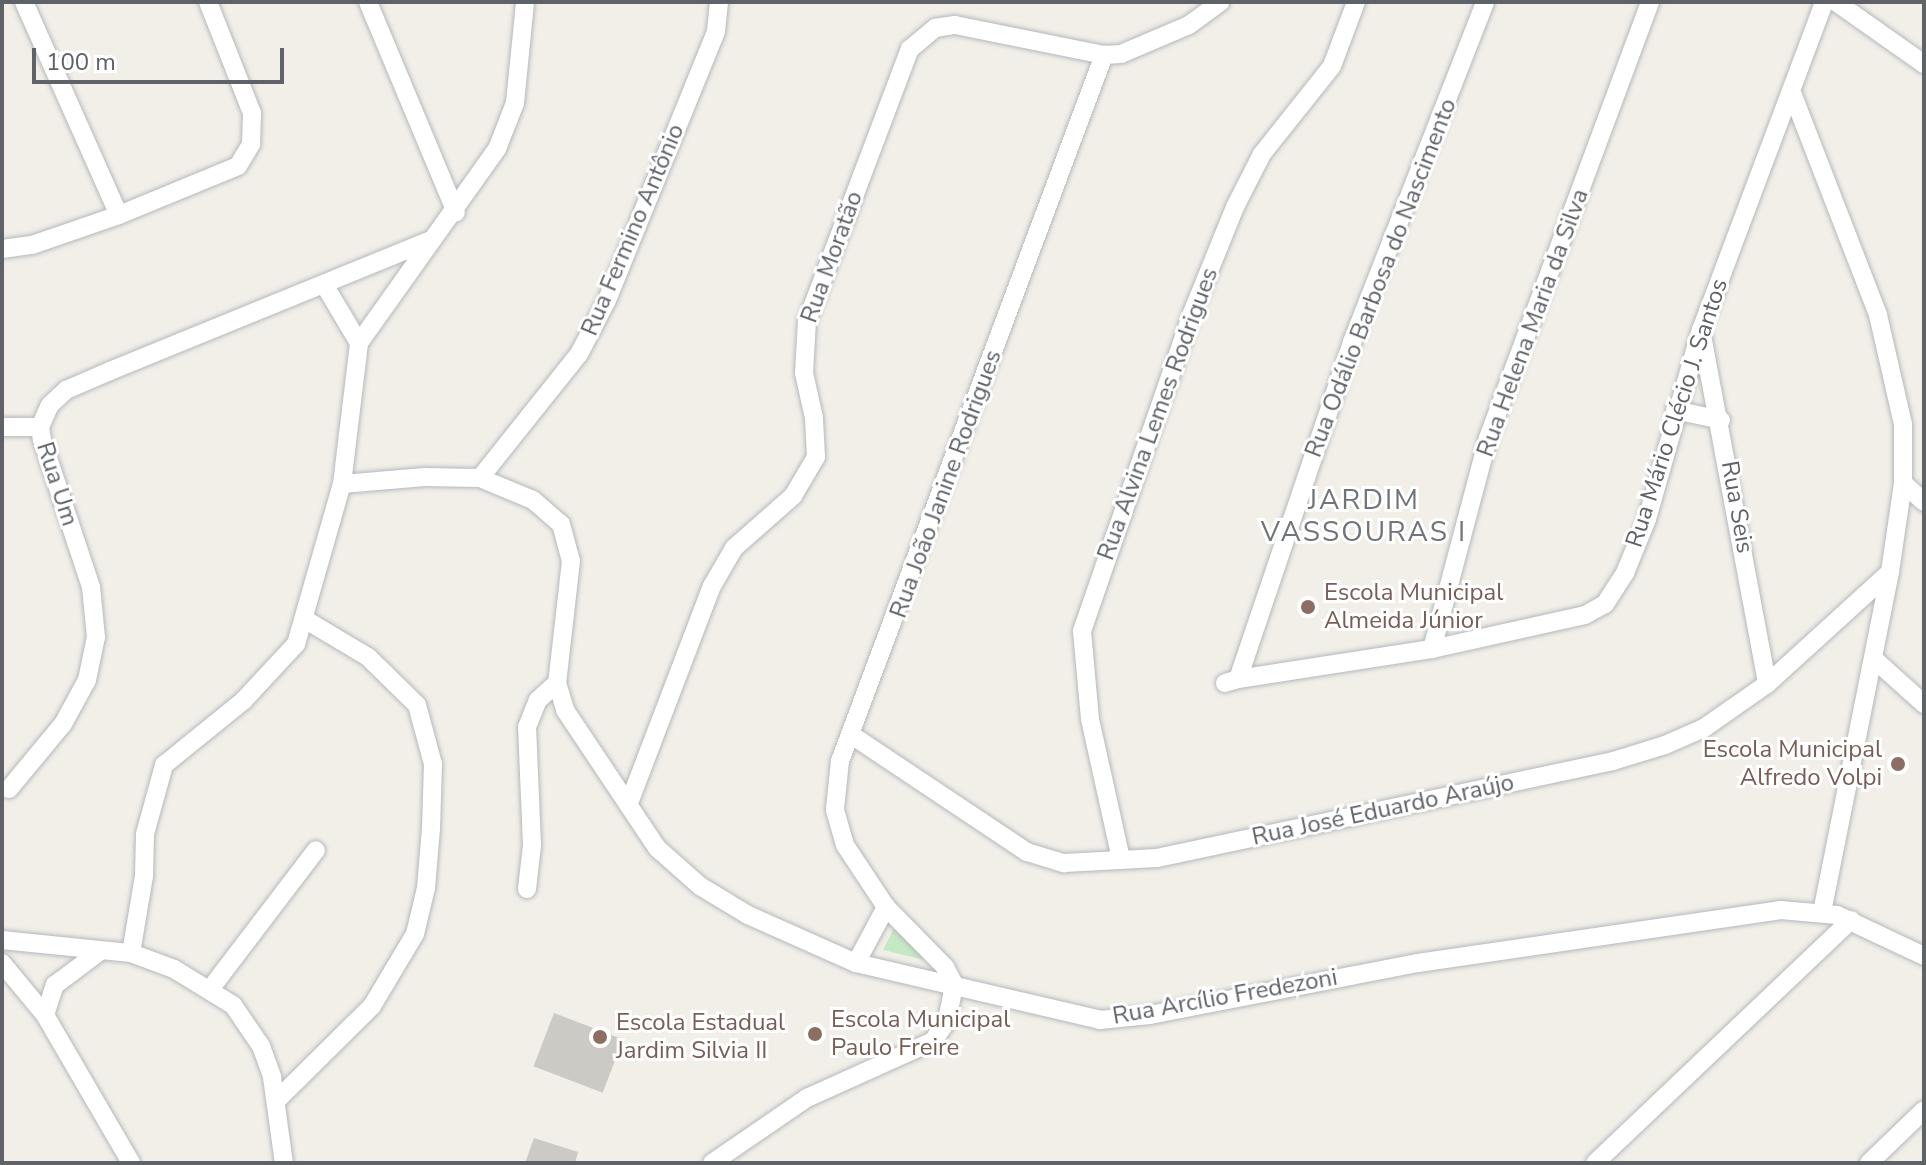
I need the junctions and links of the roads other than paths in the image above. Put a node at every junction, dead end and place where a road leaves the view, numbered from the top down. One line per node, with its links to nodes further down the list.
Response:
1 (8, 2): 13 (street)
2 (24, 2): 13 (street)
3 (208, 2): 18 (street)
4 (368, 2): 17 (street)
5 (525, 2): 17 (street)
6 (719, 2): 28 (street, Rua Fermino Antônio)
7 (1221, 2): 14 (street, Rua Moratão)
8 (1356, 2): 44 (street, Rua Alvina Lemes Rodrigues)
9 (1485, 2): 36 (street, Rua Odálio Barbosa do Nascimento)
10 (1650, 2): 34 (street, Rua Helena Maria da Silva)
11 (1824, 2): 16 (street, Rua Mário Clécio J. Santos)
12 (1836, 2): 15 (street)
13 (33, 23): 18 (street)
14 (1104, 55): 40 (street, Rua João Janine Rodrigues); 42 (street, Rua Moratão)
15 (1924, 64)
16 (1792, 93): 22 (street, Rua Mário Clécio J. Santos); 29 (street)
17 (456, 212): 19 (street)
18 (119, 215): 20 (street)
19 (429, 241): 21 (street, Rua Um); 23 (street)
20 (2, 249)
21 (325, 286): 23 (street); 27 (street, Rua Um)
22 (1701, 330): 24 (street, Rua Mário Clécio J. Santos); 25 (street, Rua Seis)
23 (359, 343): 30 (street)
24 (1675, 410): 25 (street); 34 (street, Rua Mário Clécio J. Santos)
25 (1721, 420): 38 (street, Rua Seis)
26 (2, 427): 27 (street)
27 (40, 427): 41 (street, Rua Um)
28 (480, 478): 30 (street, Rua Arcílio Fredezoni); 37 (street, Rua Arcílio Fredezoni)
29 (1903, 483): 31 (street); 32 (street)
30 (342, 484): 33 (street)
31 (1924, 502)
32 (1890, 572): 35 (street); 38 (street, Rua José Eduardo Araújo)
33 (306, 620): 51 (street); 58 (street)
34 (1432, 649): 36 (street, Rua Mário Clécio J. Santos)
35 (1875, 660): 39 (street); 47 (street)
36 (1231, 681)
37 (557, 683): 42 (street, Rua Arcílio Fredezoni); 45 (street)
38 (1767, 684): 44 (street, Rua José Eduardo Araújo)
39 (1924, 704)
40 (850, 734): 44 (street, Rua José Eduardo Araújo); 46 (street, Rua João Janine Rodrigues)
41 (9, 789)
42 (629, 803): 54 (street, Rua Arcílio Fredezoni)
43 (316, 850): 56 (street)
44 (1121, 859)
45 (527, 889)
46 (886, 907): 54 (street); 55 (street, Rua João Janine Rodrigues)
47 (1822, 911): 48 (street, Rua Arcílio Fredezoni); 55 (street, Rua Arcílio Fredezoni)
48 (1851, 920): 52 (street, Rua Arcílio Fredezoni); 63 (street)
49 (2, 940): 50 (street)
50 (99, 952): 51 (street); 57 (street)
51 (131, 953): 56 (street)
52 (1924, 956)
53 (2, 963): 57 (street)
54 (856, 963): 55 (street, Rua Arcílio Fredezoni)
55 (954, 984): 62 (street)
56 (211, 988): 58 (street)
57 (45, 1015): 60 (street)
58 (277, 1100): 61 (street)
59 (1924, 1110): 64 (street)
60 (131, 1163)
61 (284, 1163)
62 (712, 1163)
63 (1595, 1163)
64 (1869, 1163)

